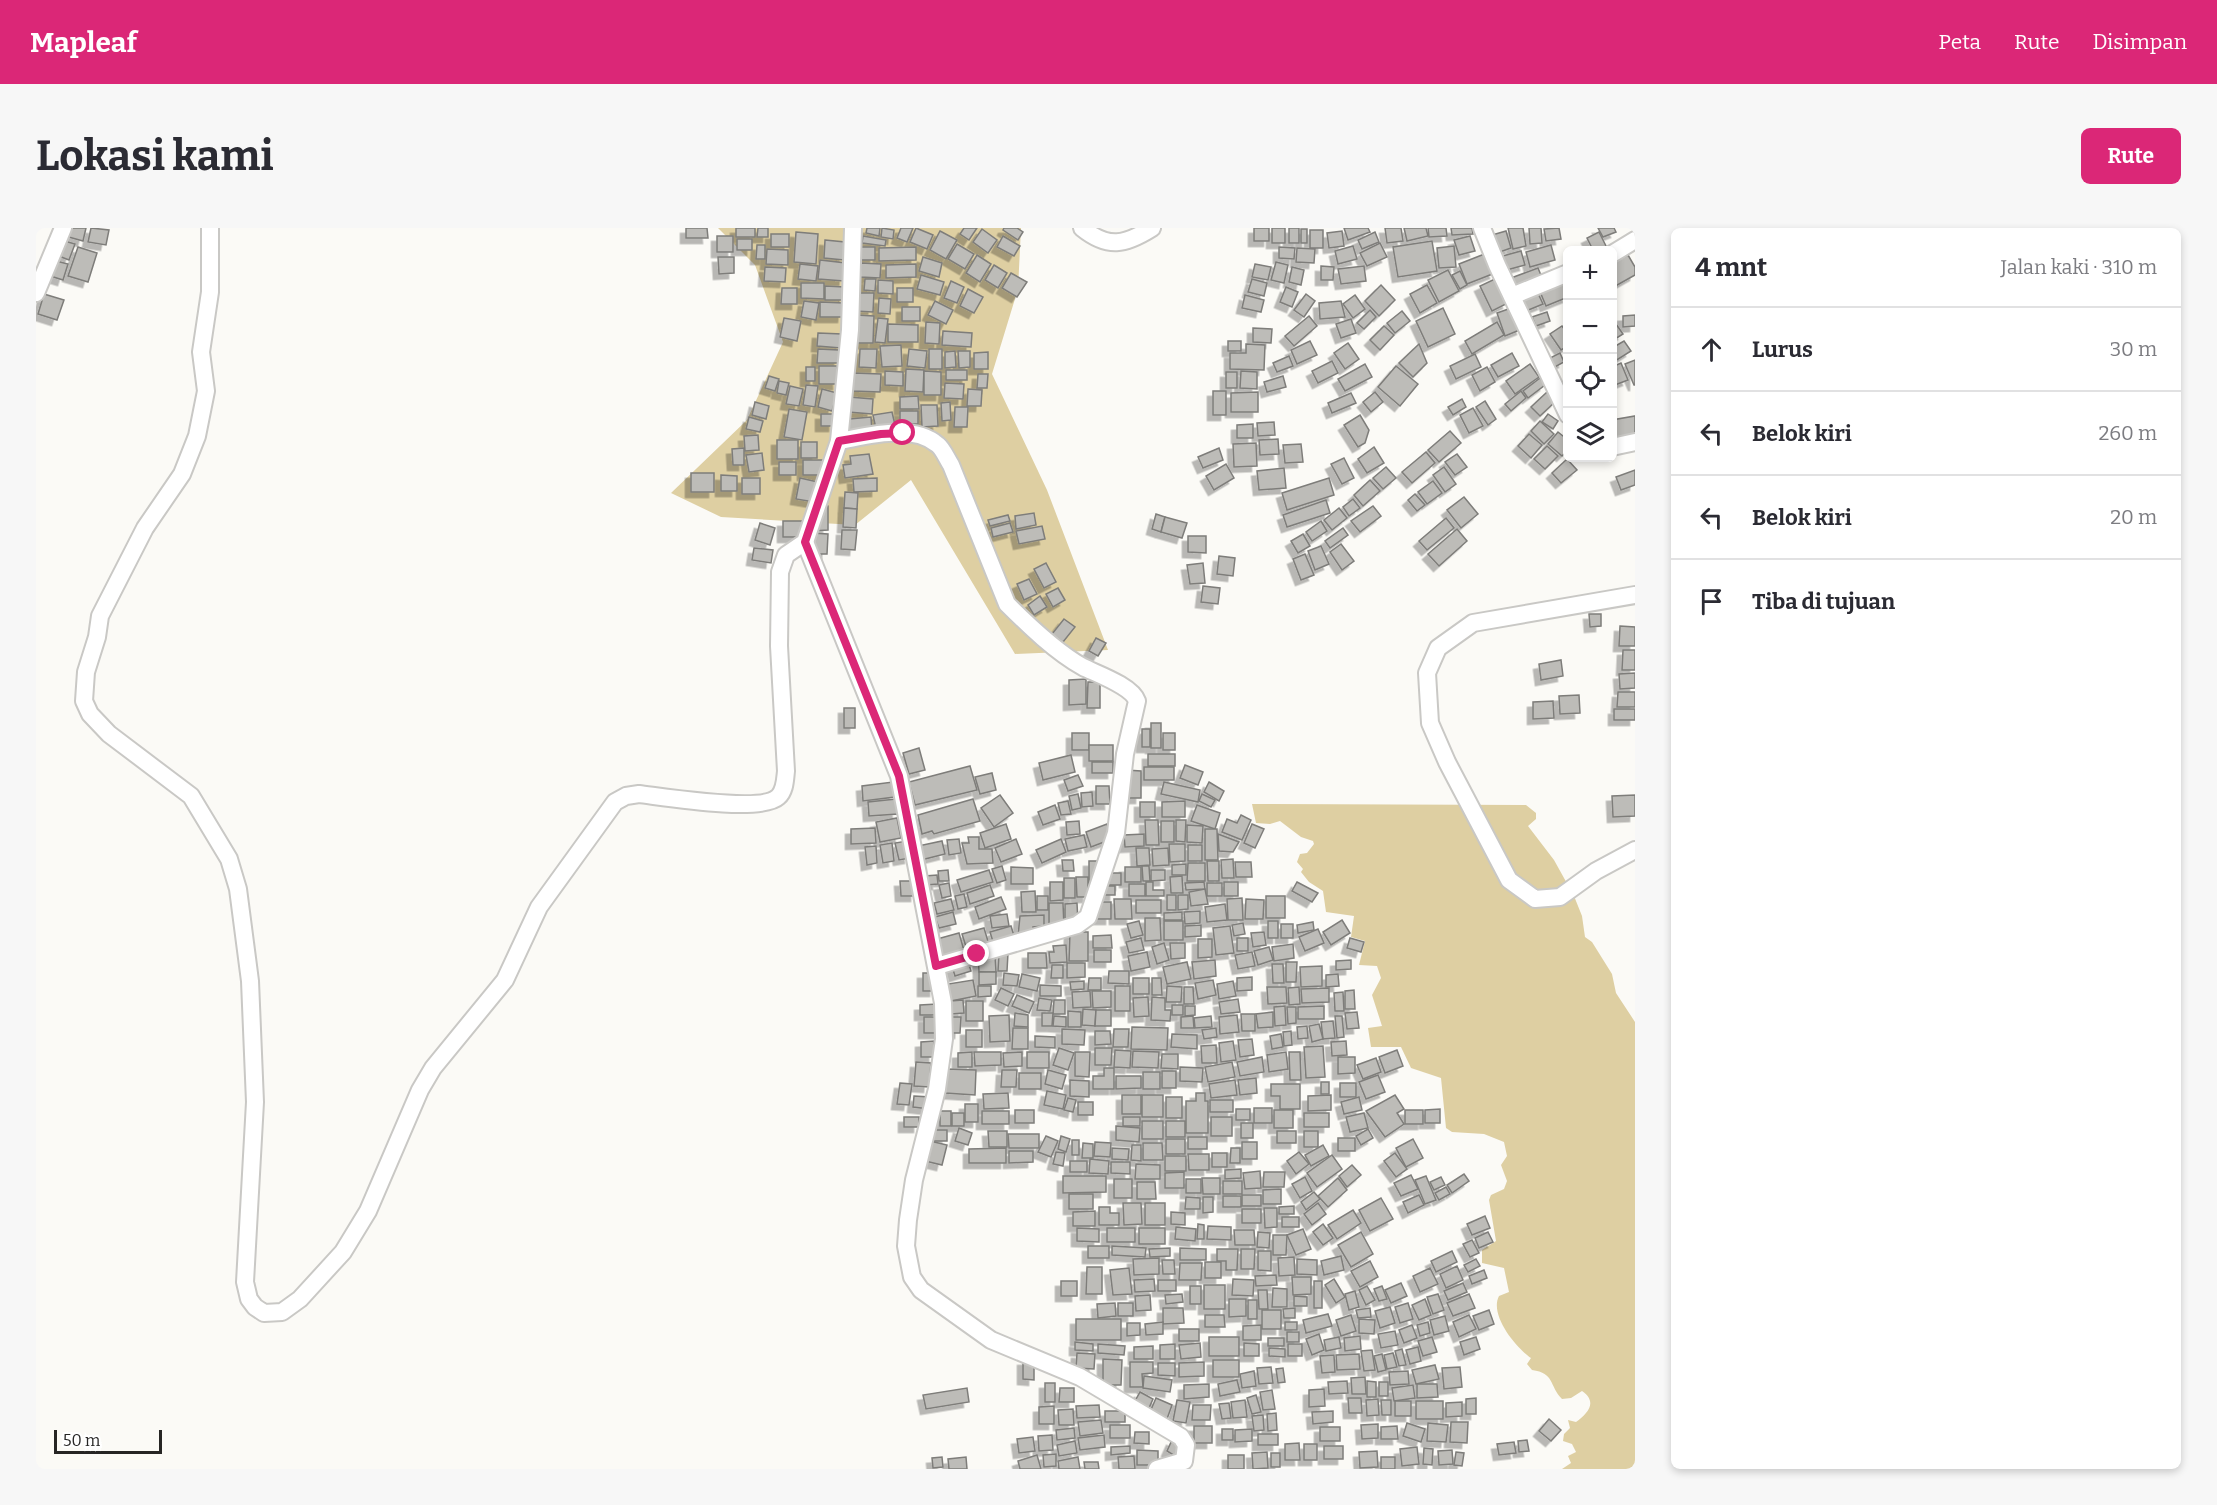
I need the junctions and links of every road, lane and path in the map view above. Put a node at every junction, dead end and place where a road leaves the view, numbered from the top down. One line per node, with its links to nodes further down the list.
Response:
1 (63, 228): 10 (street)
2 (210, 228): 16 (street)
3 (853, 228): 13 (street)
4 (1082, 228): 5 (street)
5 (1152, 228)
6 (1482, 228): 11 (street)
7 (1635, 240): 8 (street)
8 (1617, 251)
9 (1563, 275): 11 (street)
10 (36, 293)
11 (1512, 296): 12 (street)
12 (1565, 408)
13 (839, 441): 16 (street); 19 (street)
14 (1635, 442): 15 (street)
15 (1617, 446)
16 (805, 542): 19 (street)
17 (1635, 595): 18 (street)
18 (1635, 850)
19 (936, 966): 20 (street)
20 (1157, 1469)

